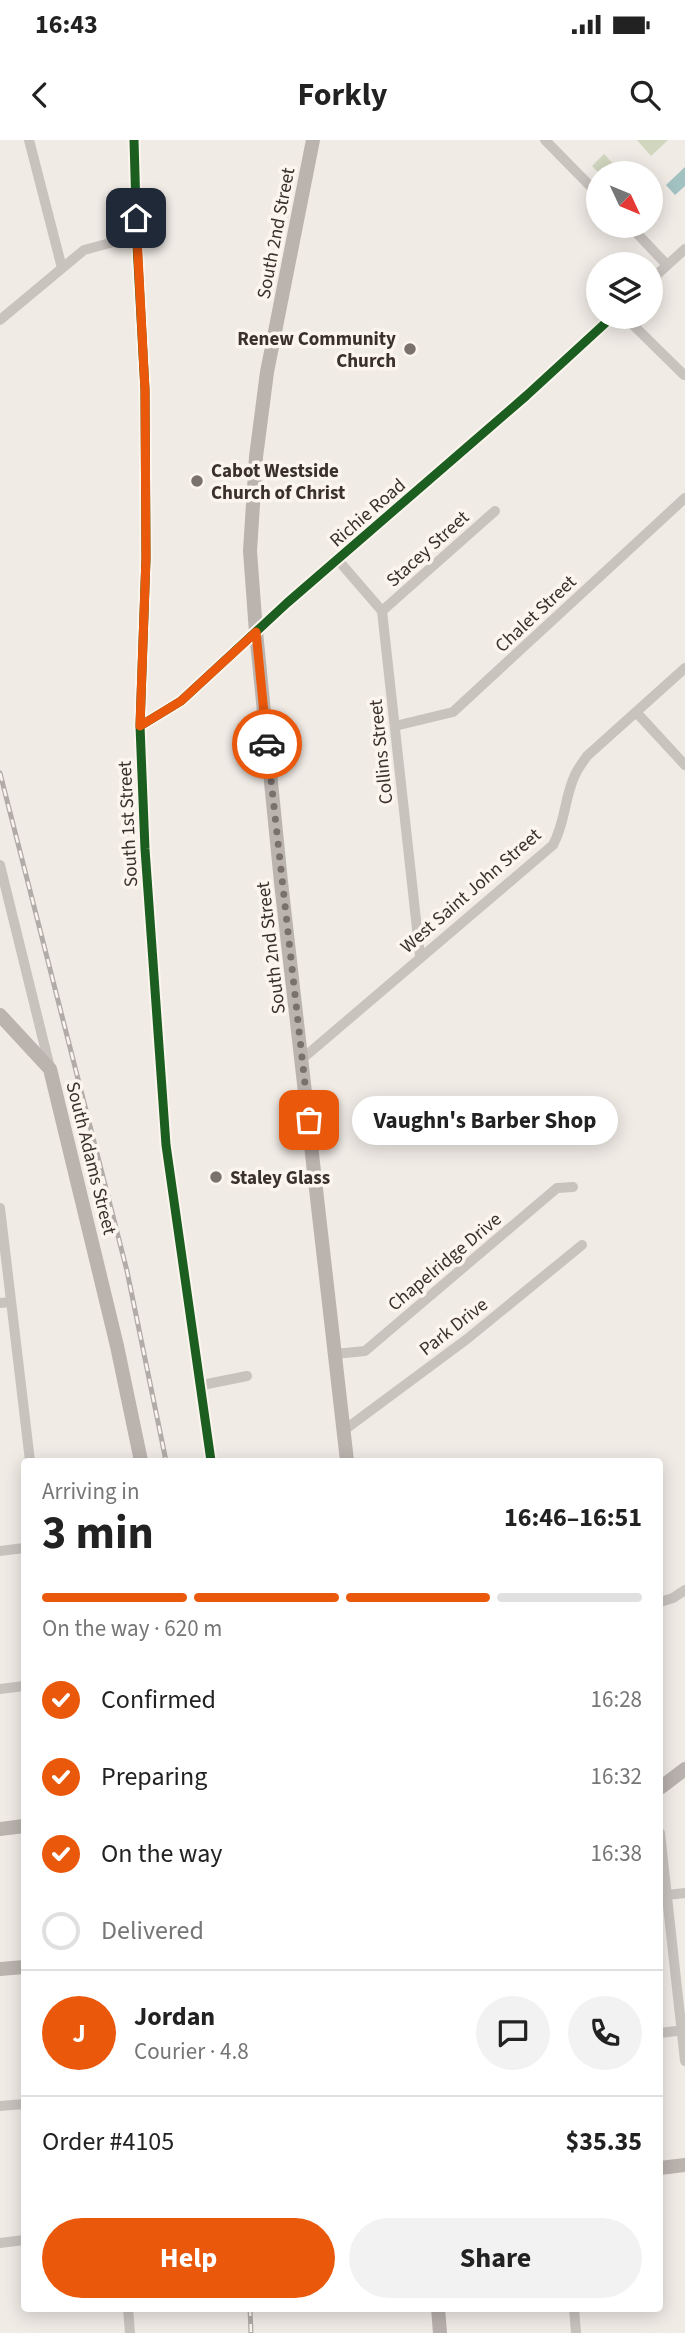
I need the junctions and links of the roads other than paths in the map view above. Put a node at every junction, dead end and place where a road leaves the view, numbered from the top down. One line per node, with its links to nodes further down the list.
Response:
1 (29, 140): 10 (street)
2 (134, 140): 7 (street, South 1st Street)
3 (313, 140): 20 (main road, South 2nd Street)
4 (545, 140): 5 (street)
5 (586, 182)
6 (641, 238): 9 (street)
7 (137, 244): 10 (street); 23 (street, South 1st Street)
8 (685, 249): 9 (street)
9 (667, 265): 11 (street)
10 (62, 268): 12 (street)
11 (663, 269)
12 (0, 320)
13 (599, 329): 18 (street, Richie Road)
14 (637, 329): 15 (street)
15 (684, 375)
16 (685, 498): 24 (street, Chalet Street)
17 (495, 511): 19 (street, Stacey Street)
18 (338, 560): 19 (street); 20 (street, Richie Road)
19 (382, 611): 24 (street, Collins Street)
20 (256, 632): 23 (street, Richie Road); 29 (main road, South 2nd Street)
21 (685, 668): 22 (street, West Saint John Street)
22 (636, 712): 25 (street); 27 (street, West Saint John Street)
23 (140, 726): 37 (street, South 1st Street)
24 (395, 726): 27 (street, Collins Street)
25 (685, 765)
26 (0, 865): 30 (street, South Adams Street)
27 (420, 956): 29 (street, West Saint John Street)
28 (0, 1015): 30 (main road)
29 (302, 1059): 35 (main road, South 2nd Street)
30 (50, 1069): 40 (main road, South Adams Street)
31 (573, 1187): 35 (street, Chapelridge Drive)
32 (0, 1209): 34 (street)
33 (582, 1245): 38 (street, Park Drive)
34 (5, 1303): 39 (street)
35 (335, 1354): 38 (main road, South 2nd Street)
36 (247, 1376): 37 (street)
37 (202, 1385): 41 (street, South 1st Street)
38 (343, 1431): 42 (main road, South 2nd Street)
39 (30, 1458)
40 (140, 1458)
41 (211, 1458)
42 (346, 1458)
43 (21, 1548): 44 (street)
44 (0, 1551)
45 (685, 1590): 46 (street)
46 (663, 1601)
47 (21, 1686): 48 (street)
48 (0, 1689)
49 (685, 1769): 50 (main road)
50 (663, 1786)
51 (21, 1826): 52 (main road)
52 (0, 1829)
53 (663, 1860): 55 (street)
54 (685, 1893): 55 (street)
55 (667, 1895): 58 (street)
56 (21, 1967): 57 (main road)
57 (0, 1969)
58 (683, 2030): 59 (street); 60 (street)
59 (663, 2033)
60 (685, 2062)
61 (21, 2104): 62 (street)
62 (0, 2106)
63 (685, 2165): 64 (main road)
64 (663, 2168)
65 (21, 2240): 66 (street)
66 (0, 2243)
67 (128, 2312): 70 (street)
68 (438, 2312): 71 (main road)
69 (574, 2312): 72 (street)
70 (130, 2333)
71 (440, 2333)
72 (576, 2333)

